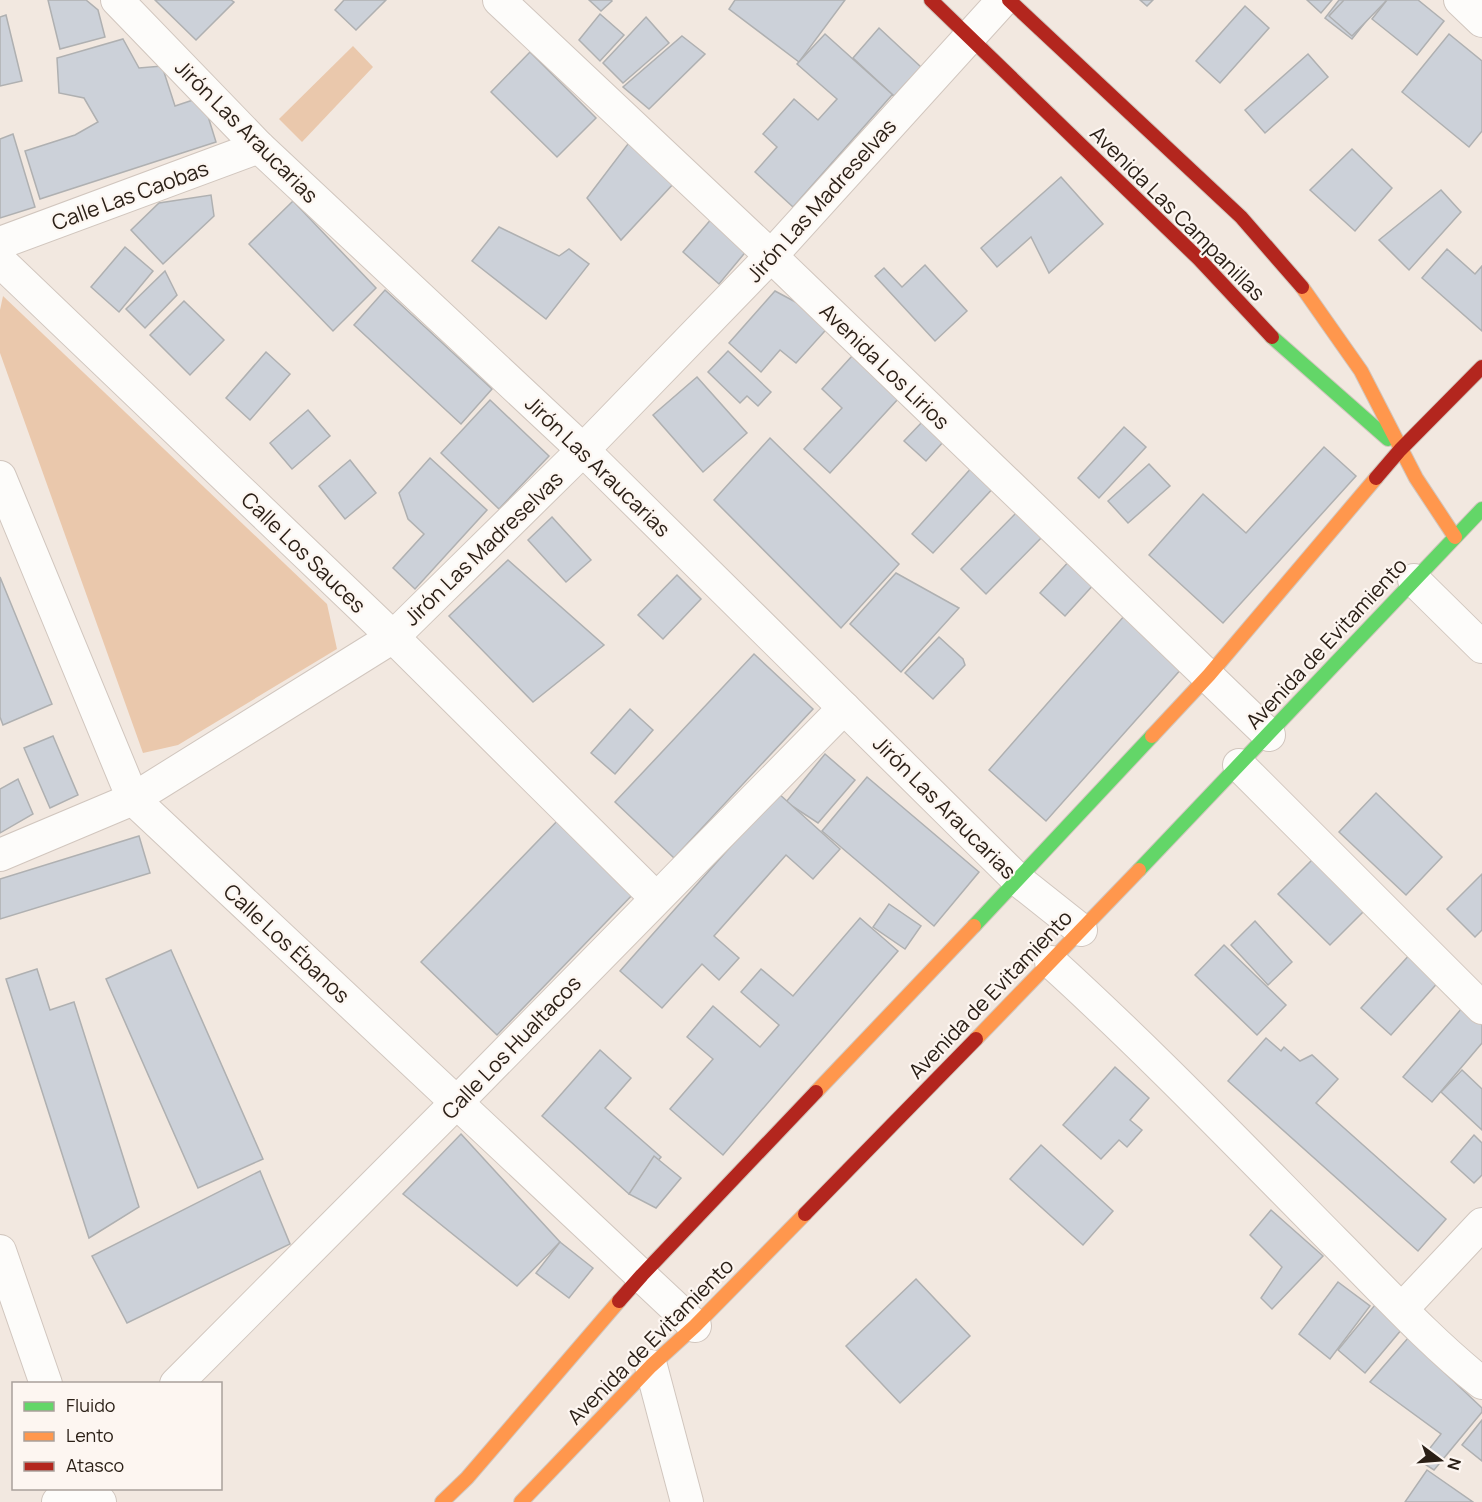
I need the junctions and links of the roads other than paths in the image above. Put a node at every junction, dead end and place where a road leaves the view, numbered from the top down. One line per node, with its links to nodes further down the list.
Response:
1 (117, 0): 9 (street, Jirón Las Araucarias)
2 (499, 0): 11 (street, Avenida Los Lirios)
3 (931, 0): 8 (street, Avenida Las Campanillas)
4 (1004, 0): 8 (street, Jirón Las Madreselvas)
5 (1009, 0): 15 (street, Avenida Las Campanillas)
6 (1460, 0): 7 (street)
7 (1482, 21)
8 (969, 36): 11 (street, Jirón Las Madreselvas); 15 (street, Avenida Las Campanillas)
9 (259, 147): 10 (street, Calle Las Caobas); 14 (street, Jirón Las Araucarias)
10 (0, 243)
11 (771, 256): 14 (street, Jirón Las Madreselvas); 22 (street, Avenida Los Lirios)
12 (0, 261): 20 (street, Calle Los Sauces)
13 (1482, 367): 15 (street)
14 (583, 450): 20 (street, Jirón Las Madreselvas); 23 (street, Jirón Las Araucarias)
15 (1400, 450): 18 (street, Avenida Las Campanillas); 22 (street)
16 (0, 477): 26 (street, Calle Los Ébanos)
17 (1482, 508): 18 (street, Avenida de Evitamiento)
18 (1455, 537): 19 (street, Avenida de Evitamiento)
19 (1414, 580): 21 (street); 24 (street, Avenida de Evitamiento)
20 (393, 637): 26 (street, Jirón Las Madreselvas); 29 (street, Calle Los Sauces)
21 (1482, 647)
22 (1209, 675): 24 (street, Avenida Los Lirios); 28 (street)
23 (844, 708): 28 (street, Jirón Las Araucarias); 29 (street, Calle Los Hualtacos)
24 (1269, 735): 25 (street, Avenida de Evitamiento)
25 (1239, 765): 30 (street, Avenida de Evitamiento); 32 (street)
26 (133, 799): 27 (street, Jirón Las Madreselvas); 33 (street, Calle Los Ébanos)
27 (0, 855)
28 (1018, 880): 30 (street, Jirón Las Araucarias); 36 (street)
29 (656, 898): 33 (street, Calle Los Hualtacos)
30 (1081, 930): 31 (street, Avenida de Evitamiento)
31 (1051, 962): 37 (street); 38 (street, Avenida de Evitamiento)
32 (1482, 1008)
33 (458, 1102): 36 (street, Calle Los Ébanos); 41 (street, Calle Los Hualtacos)
34 (1482, 1224): 37 (street)
35 (0, 1251): 40 (street)
36 (642, 1275): 38 (street, Calle Los Ébanos); 47 (street)
37 (1402, 1309): 42 (street)
38 (695, 1326): 39 (street, Avenida de Evitamiento)
39 (651, 1366): 48 (street, Avenida de Evitamiento); 49 (street)
40 (46, 1382)
41 (177, 1382)
42 (1482, 1383)
43 (69, 1490): 45 (street)
44 (90, 1490): 46 (street)
45 (58, 1502)
46 (100, 1502)
47 (442, 1502)
48 (521, 1502)
49 (687, 1502)

